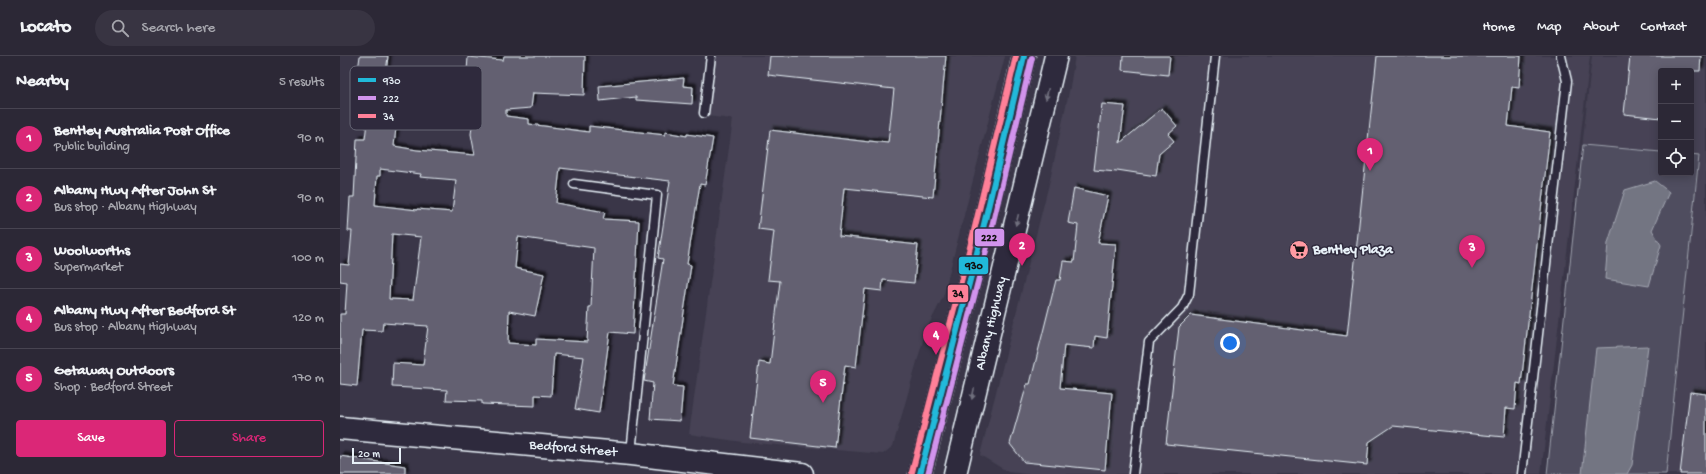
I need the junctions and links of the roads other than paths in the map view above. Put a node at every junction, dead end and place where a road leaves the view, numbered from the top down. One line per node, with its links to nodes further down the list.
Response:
1 (711, 56): 6 (lane)
2 (1024, 56): 11 (main road)
3 (1056, 56): 12 (main road, Albany Highway, one-way to 12)
4 (1215, 56): 13 (lane)
5 (1561, 56): 14 (lane)
6 (704, 113)
7 (574, 184): 9 (lane)
8 (341, 427): 9 (main road, Bedford Street)
9 (631, 454): 10 (main road, Bedford Street)
10 (802, 474)
11 (920, 474)
12 (955, 474)
13 (1133, 474)
14 (1522, 474)

